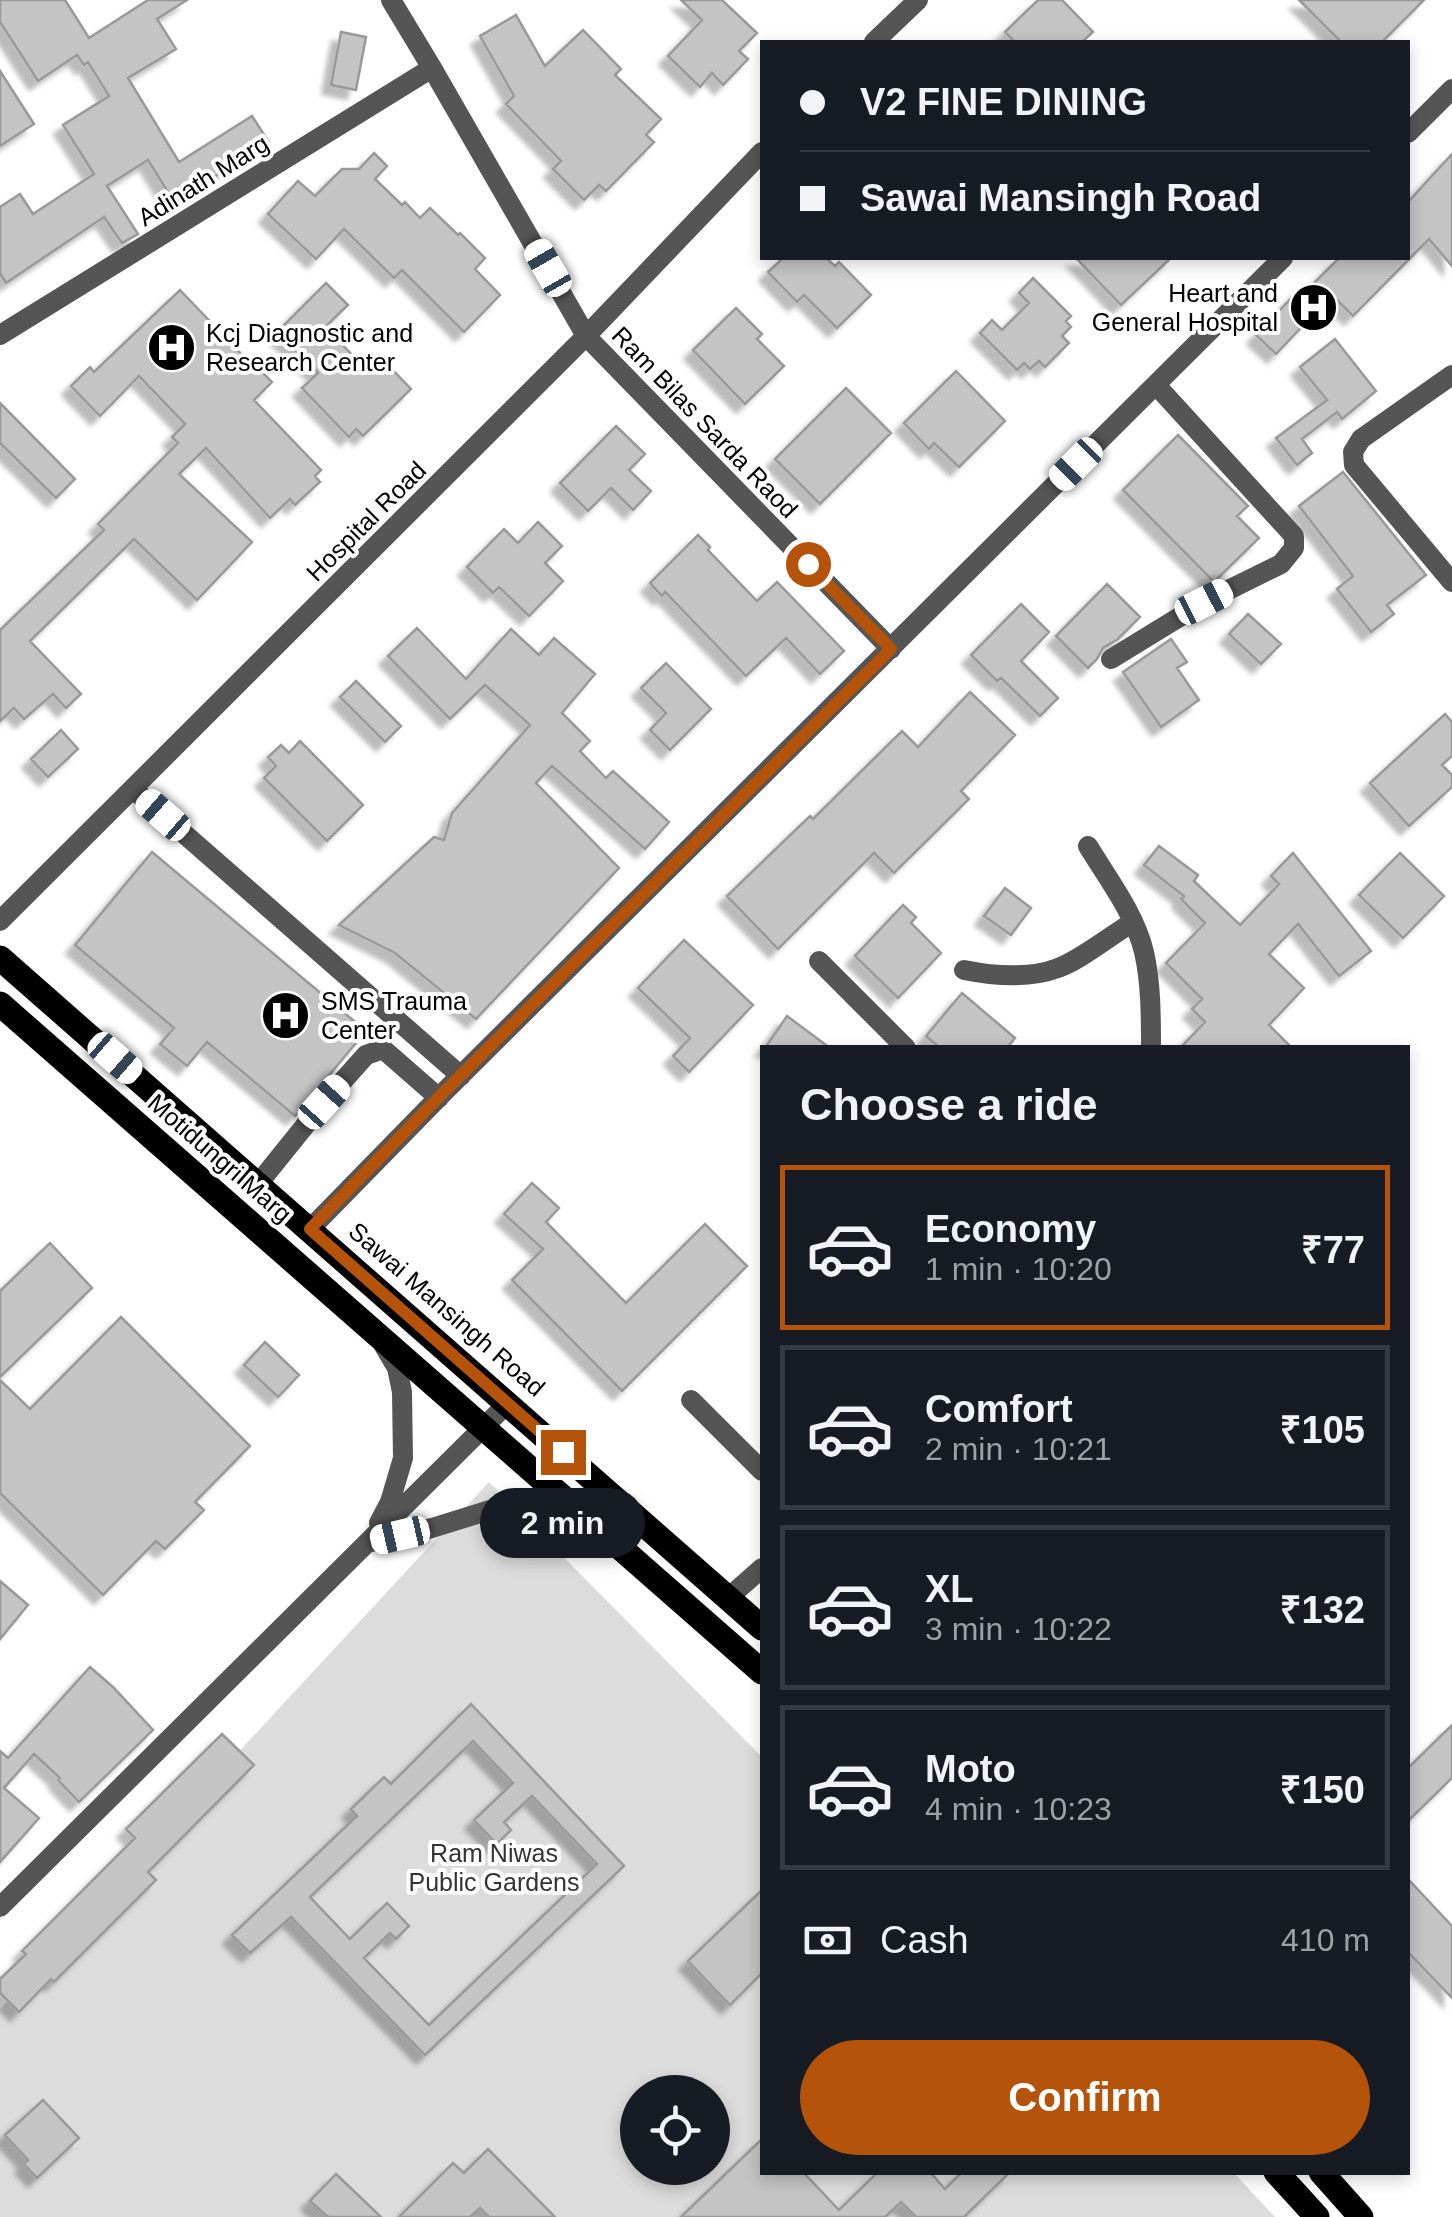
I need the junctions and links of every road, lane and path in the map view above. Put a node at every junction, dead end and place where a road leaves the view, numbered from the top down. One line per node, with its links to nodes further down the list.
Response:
1 (390, 0): 4 (street, Ram Bilas Sarda Raod)
2 (918, 0): 3 (street)
3 (876, 40)
4 (432, 68): 9 (street, Adinath Marg); 10 (street, Ram Bilas Sarda Raod)
5 (1452, 89): 6 (street)
6 (1410, 131)
7 (760, 154): 10 (street, Hospital Road)
8 (1281, 260): 12 (street)
9 (0, 334)
10 (586, 336): 14 (street, Ram Bilas Sarda Raod); 16 (street, Hospital Road)
11 (1452, 375): 13 (street)
12 (1156, 384): 14 (street); 15 (street)
13 (1452, 582)
14 (891, 649): 26 (street)
15 (1111, 659)
16 (134, 789): 18 (street, Hospital Road); 26 (street)
17 (1088, 846): 19 (street)
18 (0, 921)
19 (1132, 922): 22 (street); 25 (street)
20 (0, 958): 28 (main road, Sawai Mansingh Road)
21 (820, 960): 24 (street)
22 (964, 970)
23 (0, 1004): 30 (main road, Motidungri Marg)
24 (903, 1045)
25 (1151, 1045)
26 (462, 1076): 27 (street)
27 (439, 1098): 28 (street); 29 (street)
28 (258, 1184): 29 (main road, Sawai Mansingh Road)
29 (310, 1229): 32 (main road, Sawai Mansingh Road)
30 (380, 1339): 33 (main road, Motidungri Marg); 36 (street)
31 (690, 1400): 34 (street)
32 (508, 1404): 33 (street); 38 (main road, Sawai Mansingh Road)
33 (484, 1429): 35 (main road, Motidungri Marg); 36 (street)
34 (760, 1469)
35 (596, 1526): 36 (street); 40 (main road, Motidungri Marg)
36 (368, 1542): 41 (street)
37 (760, 1570): 38 (street)
38 (728, 1598): 39 (main road, Sawai Mansingh Road)
39 (760, 1626)
40 (760, 1670)
41 (0, 1907)
42 (1279, 2175): 44 (main road)
43 (1324, 2175): 45 (main road)
44 (1317, 2217)
45 (1361, 2217)

